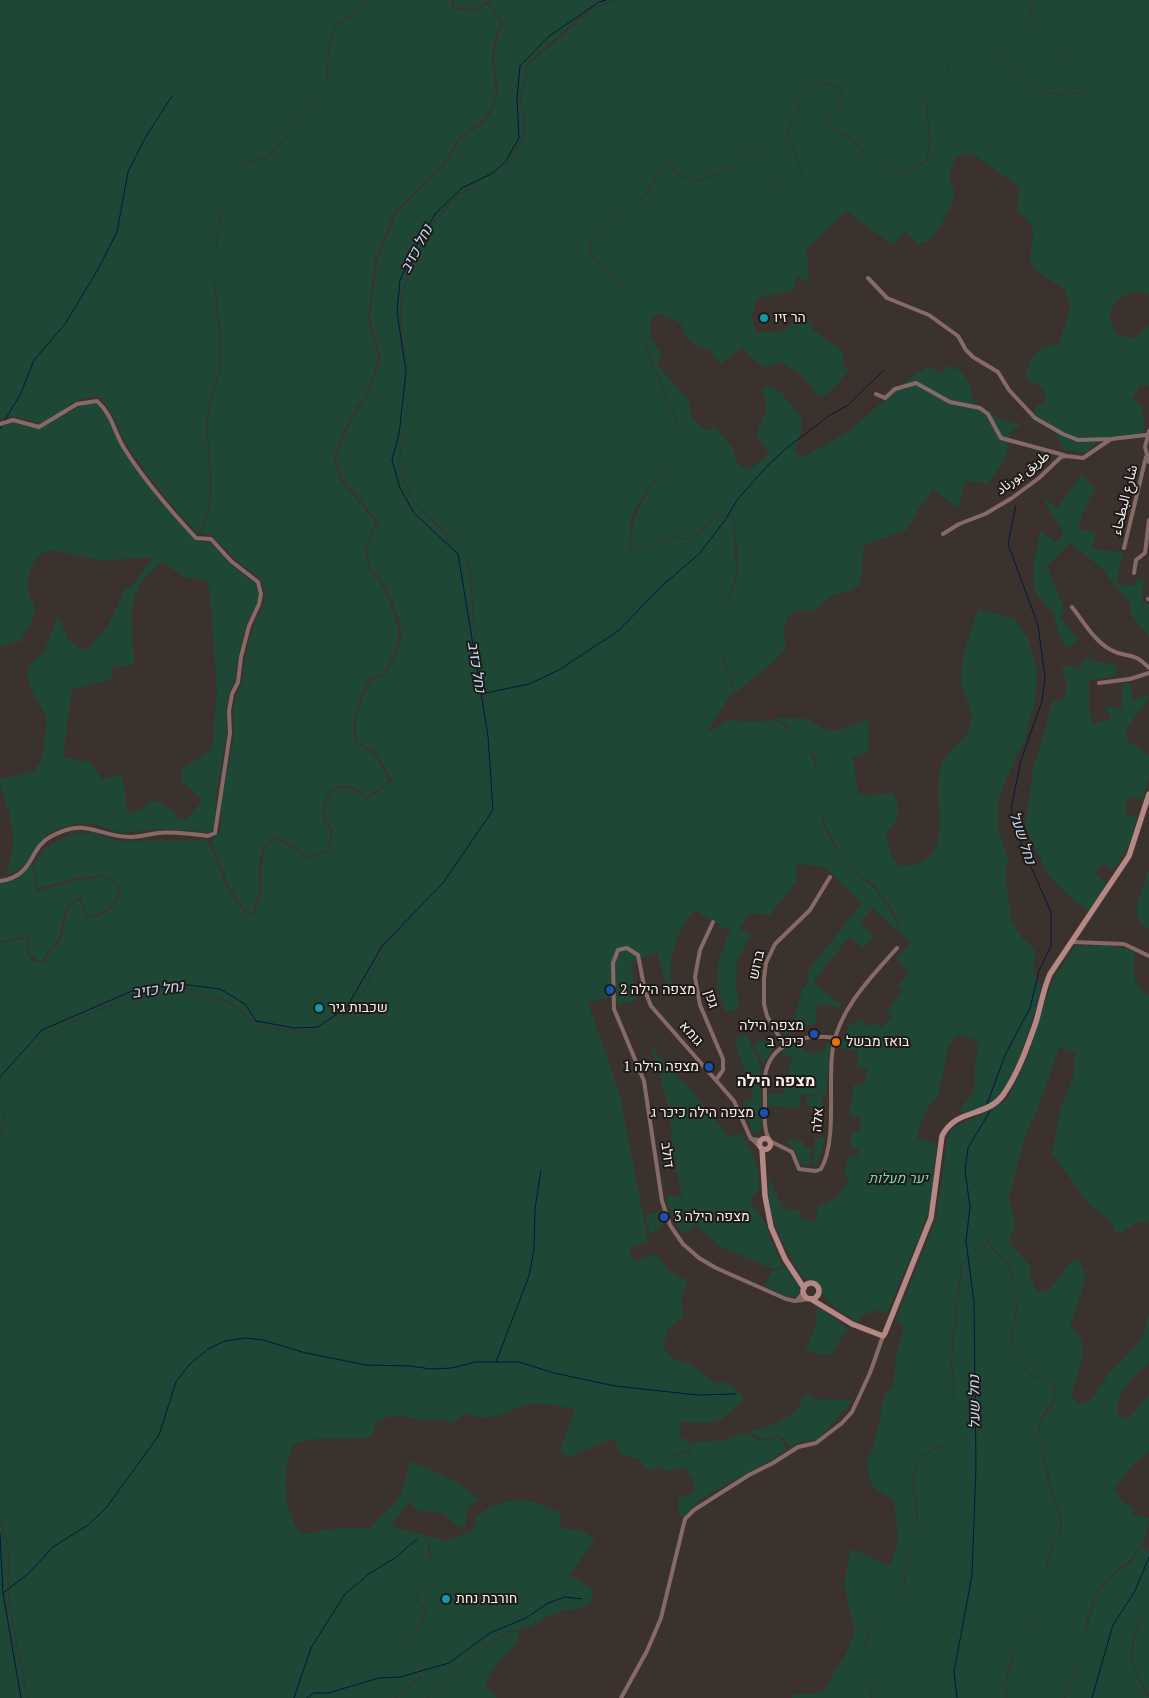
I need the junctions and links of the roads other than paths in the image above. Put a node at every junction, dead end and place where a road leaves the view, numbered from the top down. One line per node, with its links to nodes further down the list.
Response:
1 (868, 278): 5 (street)
2 (876, 394): 6 (street)
3 (0, 424): 19 (street)
4 (1148, 433): 5 (street, طريق بورناد); 7 (street, شارع البطحاء)
5 (1111, 439): 6 (street, طريق بورناد)
6 (1066, 456): 10 (street, طريق بورناد)
7 (1146, 457): 8 (street); 11 (street, شارع البطحاء)
8 (1149, 462)
9 (1149, 520): 12 (street)
10 (943, 534)
11 (1124, 548)
12 (1134, 573)
13 (1072, 607): 14 (street)
14 (1149, 668)
15 (1149, 673): 16 (street)
16 (1099, 683)
17 (1149, 794): 21 (main road)
18 (830, 877): 26 (street, ברוש)
19 (0, 881)
20 (713, 922): 27 (street, גפן)
21 (1073, 942): 24 (street); 37 (main road)
22 (622, 948): 27 (street, גומא); 35 (street, דולב)
23 (898, 948): 25 (street, אלה)
24 (1149, 956)
25 (835, 1038): 26 (street); 29 (street, אלה)
26 (784, 1045): 29 (street)
27 (716, 1080): 28 (street, גומא)
28 (750, 1137): 29 (street); 29 (street, אלה)
29 (765, 1144): 30 (main road)
30 (798, 1278): 31 (main road); 32 (main road)
31 (810, 1283): 32 (main road); 33 (main road)
32 (803, 1290): 34 (main road); 35 (street)
33 (819, 1292): 34 (main road); 36 (main road)
34 (810, 1299): 35 (street, דולב); 36 (main road)
35 (795, 1301)
36 (823, 1305): 37 (main road)
37 (883, 1336): 38 (street)
38 (621, 1698)

